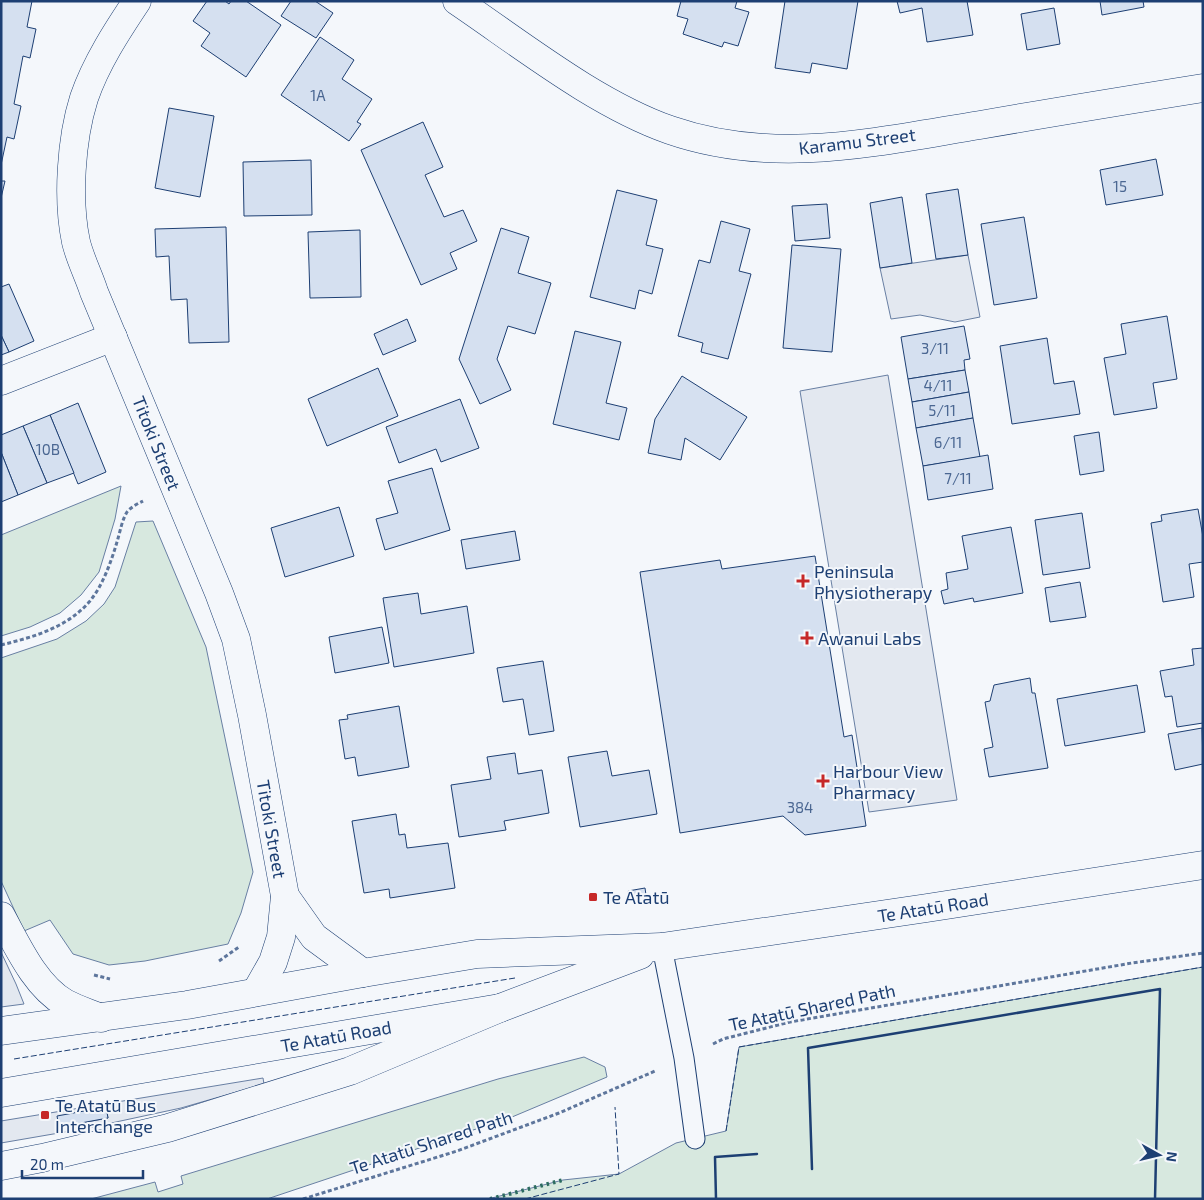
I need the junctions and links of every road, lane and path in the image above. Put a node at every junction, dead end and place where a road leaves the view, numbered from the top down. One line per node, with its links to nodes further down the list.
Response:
1 (456, 1): 3 (main road, Karamu Street)
2 (136, 2): 4 (main road, Titoki Street)
3 (1203, 88)
4 (113, 337): 5 (main road); 9 (main road, Titoki Street)
5 (1, 381)
6 (148, 499): 7 (path)
7 (1, 645)
8 (1203, 865): 12 (main road, Te Atatū Road)
9 (285, 896): 15 (main road, Titoki Street); 18 (main road, Titoki Street)
10 (1, 916): 20 (main road)
11 (245, 942): 14 (path)
12 (662, 947): 15 (main road, Te Atatū Road); 19 (main road, Te Atatū Road); 22 (lane)
13 (1203, 952): 22 (path, Te Atatū Shared Path)
14 (212, 962)
15 (363, 973): 18 (main road, Te Atatū Road)
16 (92, 974): 17 (path)
17 (119, 978)
18 (256, 992): 20 (main road, Te Atatū Road)
19 (500, 1008): 23 (main road, Te Atatū Road); 25 (main road)
20 (101, 1018): 21 (main road, Te Atatū Road)
21 (1, 1031)
22 (684, 1058): 24 (lane); 26 (path, Te Atatū Shared Path)
23 (1, 1093)
24 (695, 1139)
25 (1, 1166)
26 (303, 1199)

